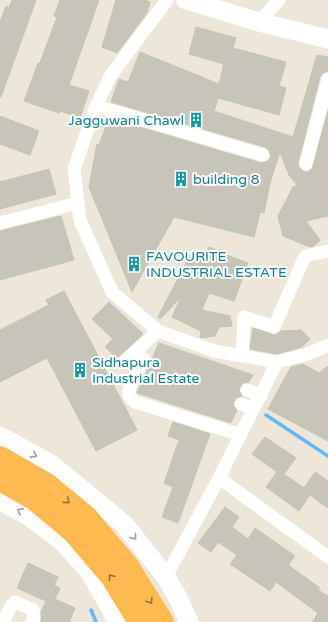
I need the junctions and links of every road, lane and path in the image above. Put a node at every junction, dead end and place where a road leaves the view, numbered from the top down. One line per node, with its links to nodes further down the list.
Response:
1 (166, 0): 7 (street)
2 (186, 0): 4 (street)
3 (279, 0): 4 (street)
4 (259, 22): 5 (street)
5 (328, 39)
6 (328, 79): 9 (street)
7 (96, 106): 8 (street); 10 (street)
8 (263, 155)
9 (306, 164)
10 (78, 203): 11 (street); 13 (street)
11 (0, 222)
12 (328, 251): 15 (street)
13 (158, 330): 15 (street); 21 (street)
14 (328, 345): 16 (street)
15 (242, 356): 16 (street)
16 (277, 362): 18 (street)
17 (248, 390): 18 (street)
18 (261, 396): 20 (street)
19 (241, 404): 20 (street)
20 (254, 409): 21 (street)
21 (238, 430): 24 (street)
22 (0, 436): 28 (street, one-way to 28)
23 (0, 457): 33 (highway, one-way to 33)
24 (219, 478): 27 (street); 28 (street)
25 (0, 480): 32 (highway, one-way to 25)
26 (0, 500): 31 (street, one-way to 26)
27 (328, 557)
28 (166, 577): 34 (street)
29 (3, 622): 30 (street)
30 (32, 622)
31 (118, 622)
32 (139, 622)
33 (163, 622)
34 (189, 622)

